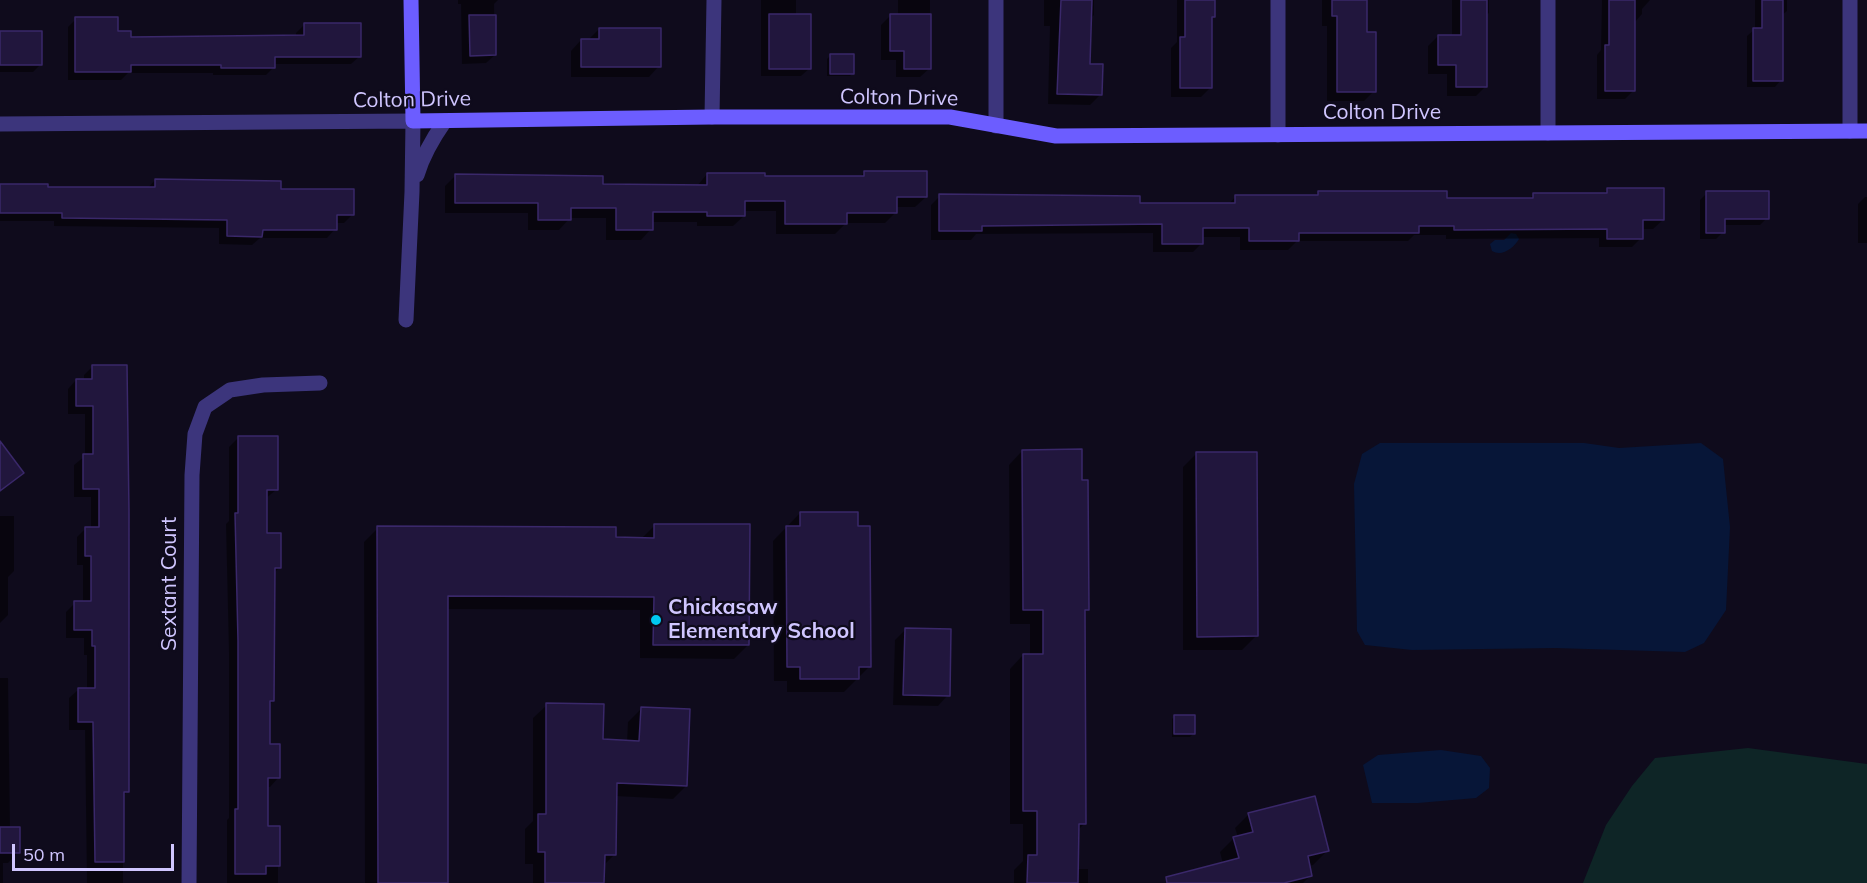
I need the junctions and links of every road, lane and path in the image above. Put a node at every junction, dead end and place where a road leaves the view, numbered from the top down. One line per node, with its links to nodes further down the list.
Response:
1 (411, 0): 8 (street)
2 (714, 0): 7 (street)
3 (996, 0): 11 (street)
4 (1278, 0): 15 (street)
5 (1548, 0): 14 (street)
6 (1850, 0): 12 (street)
7 (712, 117): 9 (street, Colton Drive); 11 (street, Colton Drive)
8 (413, 121): 9 (street, Colton Drive); 10 (street, Colton Drive); 16 (street)
9 (445, 121): 16 (street)
10 (0, 124)
11 (996, 126): 15 (street, Colton Drive)
12 (1850, 131): 13 (street, Colton Drive); 14 (street, Colton Drive)
13 (1867, 131)
14 (1548, 133): 15 (street, Colton Drive)
15 (1278, 135)
16 (412, 192): 17 (street)
17 (406, 320)
18 (320, 383): 19 (street, Sextant Court)
19 (189, 883)

